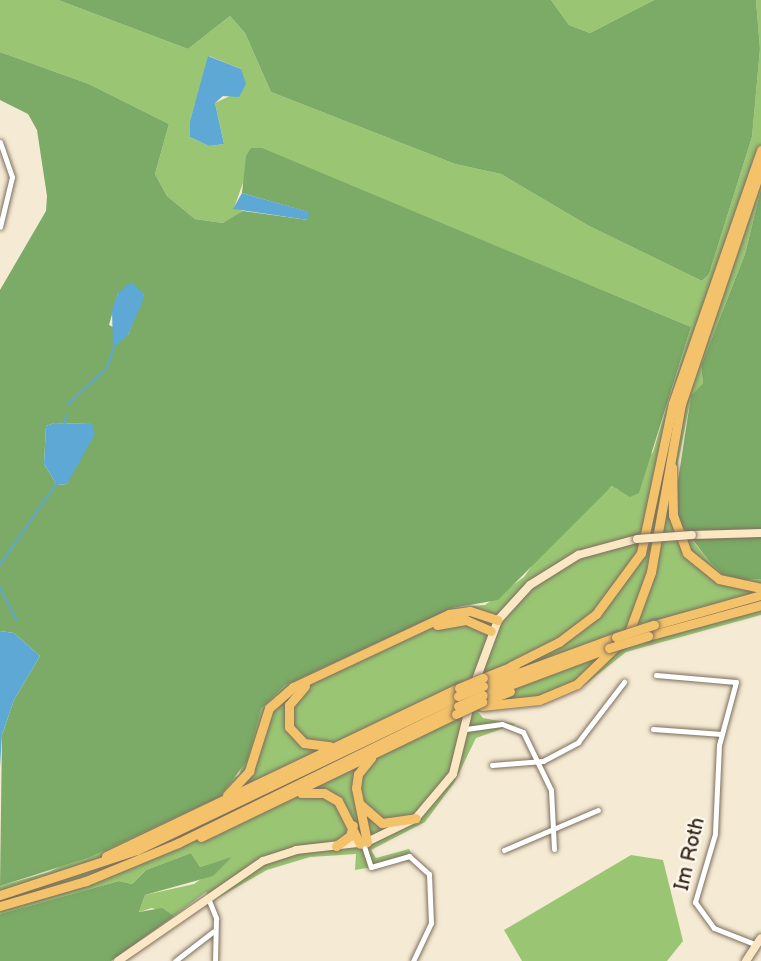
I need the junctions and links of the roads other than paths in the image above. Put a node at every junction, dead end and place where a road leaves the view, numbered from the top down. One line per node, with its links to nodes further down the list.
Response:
1 (0, 142): 4 (street)
2 (761, 150): 13 (highway)
3 (761, 168): 5 (highway)
4 (0, 227)
5 (674, 430): 7 (highway); 16 (highway)
6 (761, 532): 10 (street, bridge)
7 (761, 588)
8 (761, 595): 12 (highway, bridge)
9 (761, 605): 16 (highway, bridge)
10 (498, 620): 11 (street); 27 (highway)
11 (491, 631): 18 (street); 21 (highway)
12 (599, 642): 13 (highway); 16 (highway)
13 (512, 666): 16 (highway)
14 (656, 675): 20 (street, Im Roth)
15 (624, 682): 23 (street)
16 (483, 693): 17 (highway, bridge); 17 (highway, bridge)
17 (458, 701): 21 (highway); 22 (highway); 32 (highway); 37 (highway)
18 (466, 729): 23 (street); 29 (street)
19 (653, 729): 20 (street)
20 (722, 734): 42 (street, Im Roth)
21 (353, 738): 27 (highway)
22 (395, 744): 25 (highway); 26 (highway)
23 (535, 762): 24 (street); 31 (street)
24 (492, 765)
25 (293, 795): 30 (highway); 32 (highway)
26 (357, 799): 29 (highway); 33 (highway)
27 (206, 810): 37 (highway)
28 (598, 810): 31 (street)
29 (416, 818): 33 (street)
30 (353, 825): 33 (highway); 34 (highway)
31 (549, 831): 35 (street); 36 (street)
32 (178, 843): 40 (highway)
33 (363, 843): 34 (street); 46 (street)
34 (336, 846): 39 (street)
35 (554, 849)
36 (504, 850)
37 (72, 874): 38 (highway)
38 (0, 895)
39 (208, 898): 41 (street); 43 (street)
40 (0, 906)
41 (214, 931): 44 (street); 45 (street)
42 (759, 942): 47 (street)
43 (118, 961)
44 (175, 961)
45 (215, 961)
46 (413, 961)
47 (746, 961)

